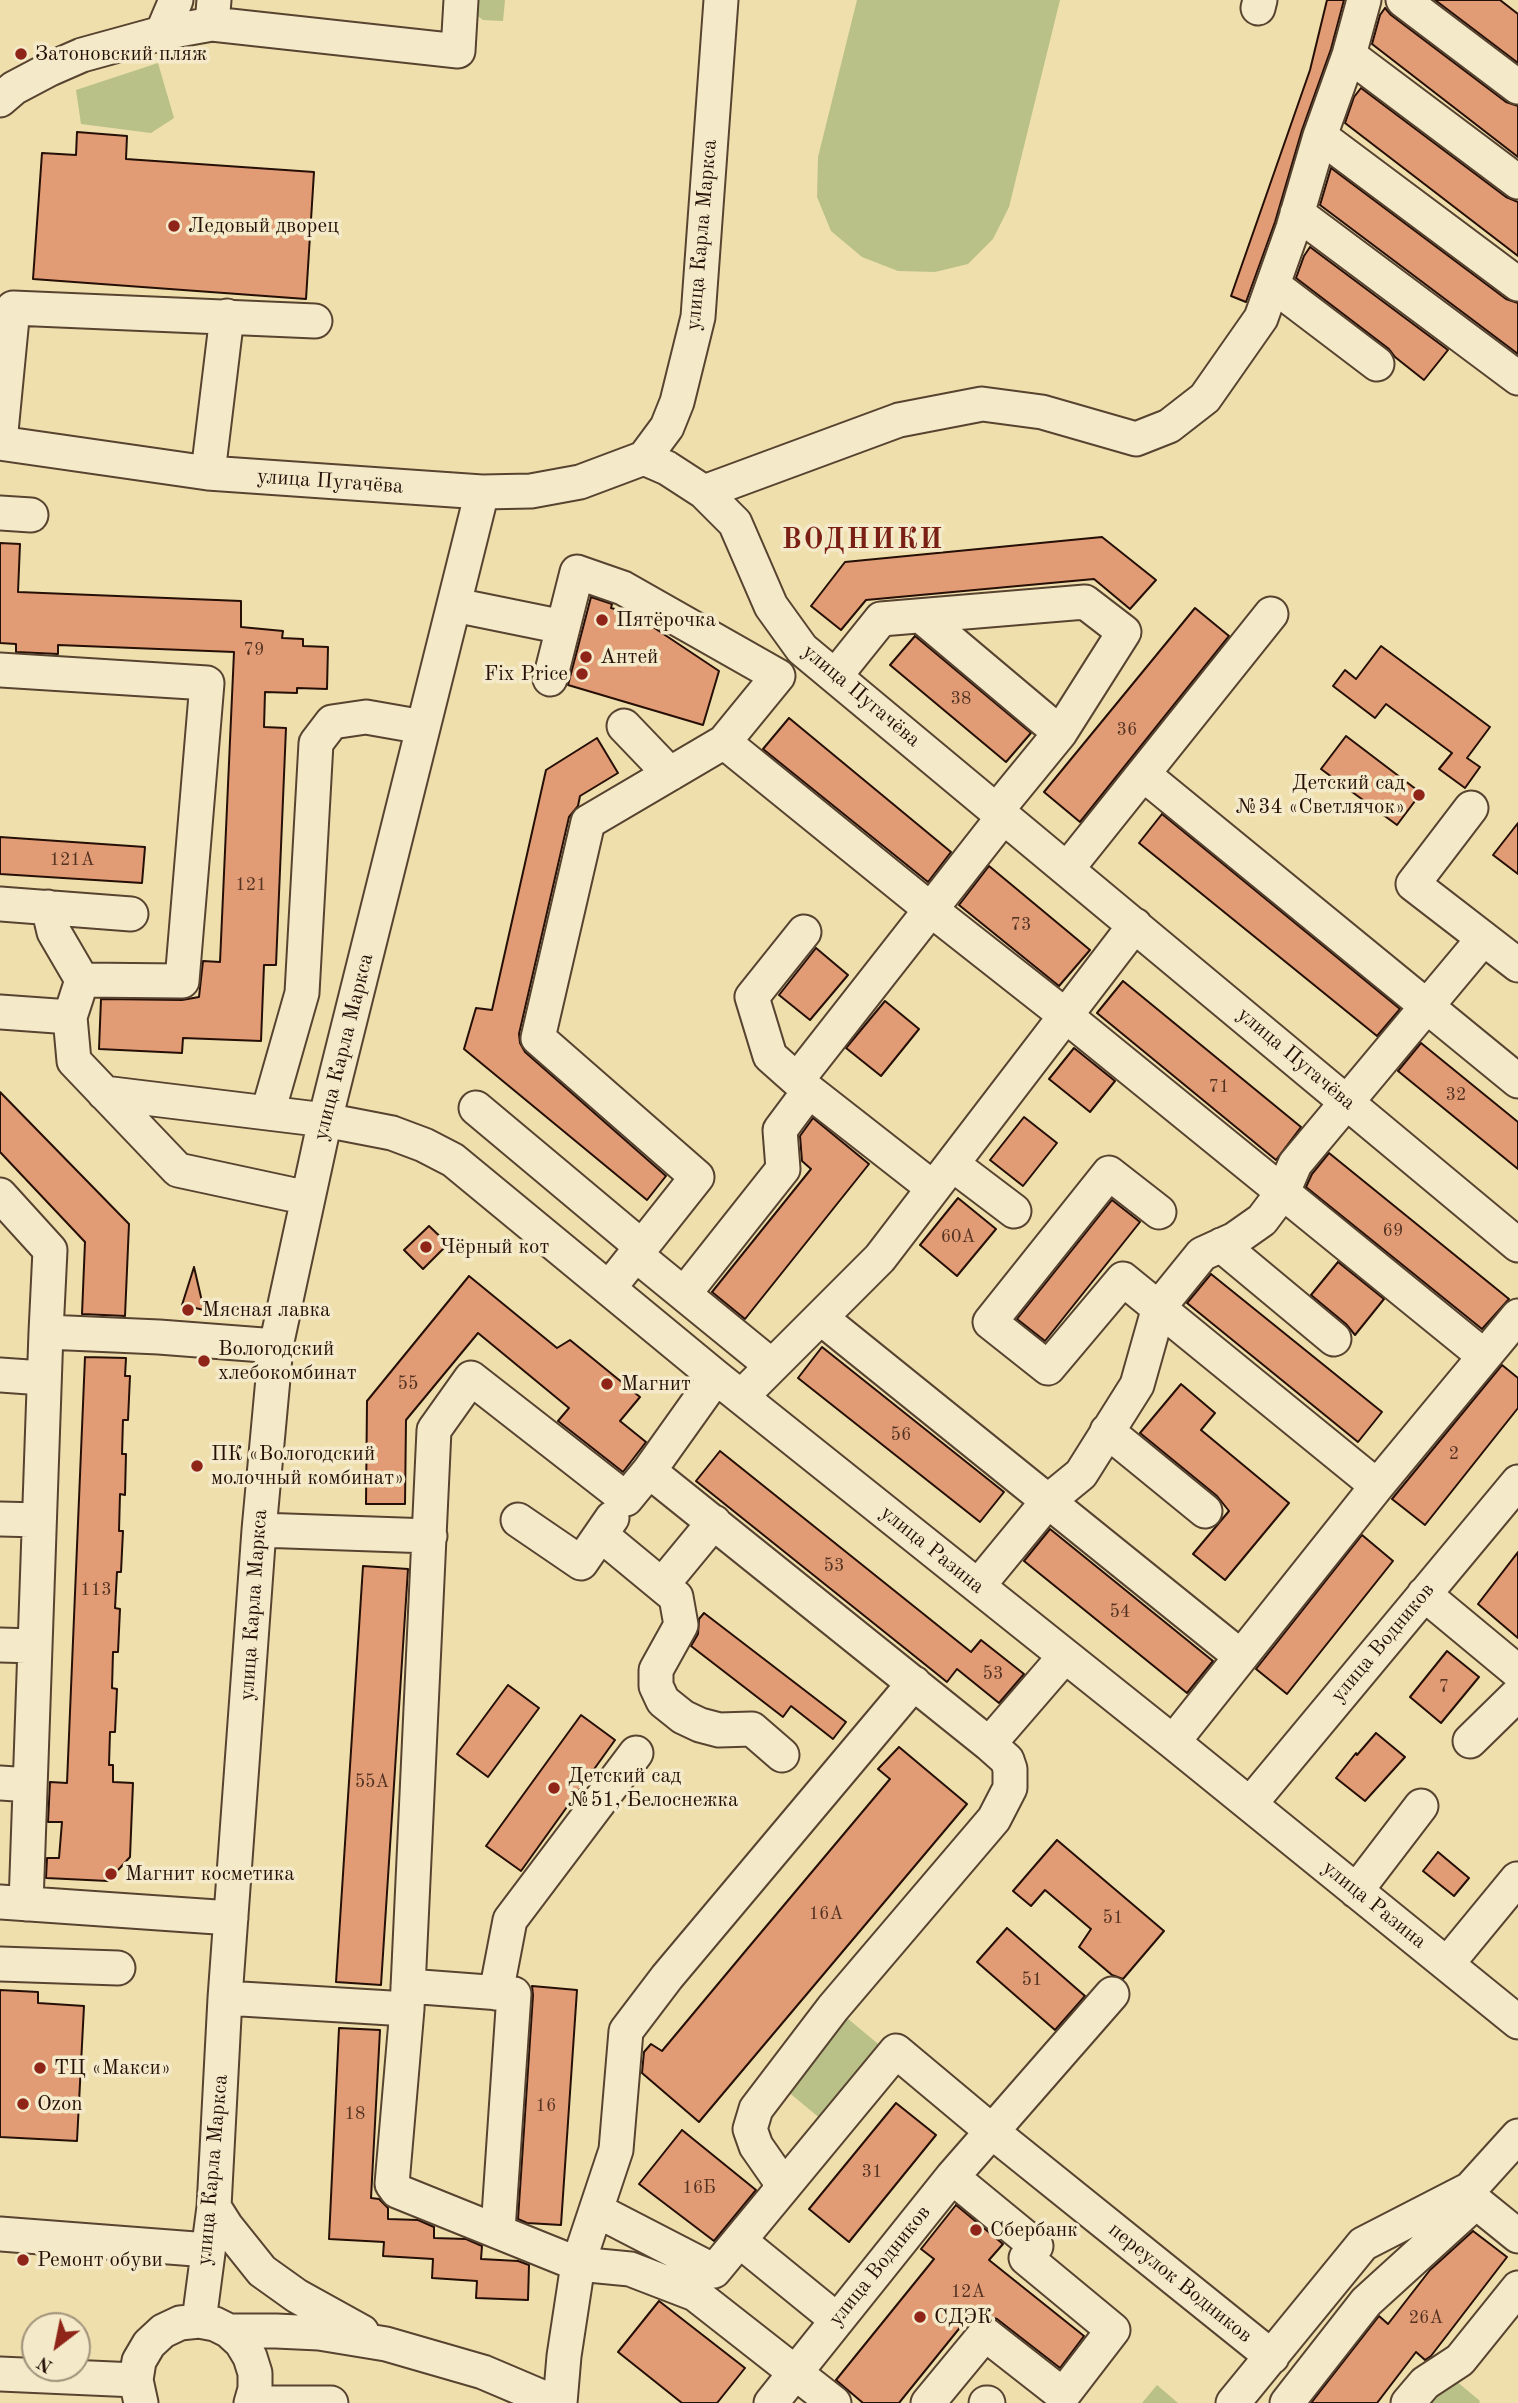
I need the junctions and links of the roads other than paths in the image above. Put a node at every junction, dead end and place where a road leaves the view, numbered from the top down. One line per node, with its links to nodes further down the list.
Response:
1 (176, 0): 7 (street)
2 (461, 0): 6 (street)
3 (721, 0): 21 (street, улица Карла Маркса)
4 (1363, 0): 8 (street)
5 (1403, 0): 9 (street)
6 (213, 12): 7 (street)
7 (162, 33): 10 (street)
8 (1349, 55): 11 (street); 12 (street)
9 (1518, 87)
10 (0, 100)
11 (1320, 136): 13 (street); 14 (street)
12 (1518, 182)
13 (1297, 213): 15 (street); 19 (street)
14 (1518, 284)
15 (1273, 285): 18 (street); 24 (street)
16 (227, 316): 17 (street); 20 (street); 22 (street)
17 (315, 321)
18 (1377, 364)
19 (1518, 378)
20 (1, 449): 22 (street, улица Пугачёва)
21 (644, 458): 23 (street, улица Пугачёва); 24 (street, улица Пугачёва)
22 (208, 473): 23 (street, улица Пугачёва)
23 (482, 492): 25 (street, улица Карла Маркса)
24 (704, 492): 29 (street, улица Пугачёва)
25 (455, 606): 28 (street); 35 (street, улица Карла Маркса)
26 (1270, 614): 39 (street)
27 (921, 616): 31 (street); 36 (street); 36 (street)
28 (563, 628): 32 (street); 33 (street)
29 (802, 649): 31 (street, улица Пугачёва); 32 (street)
30 (0, 670): 50 (street)
31 (836, 675): 41 (street, улица Пугачёва)
32 (778, 676): 37 (street)
33 (550, 679)
34 (624, 726): 38 (street)
35 (423, 727): 59 (street); 60 (street, улица Карла Маркса)
36 (1060, 733): 41 (street)
37 (724, 742): 38 (street); 45 (street)
38 (670, 774): 69 (street)
39 (1143, 774): 42 (street); 51 (street)
40 (1471, 808): 49 (street)
41 (1001, 813): 42 (street, улица Пугачёва); 45 (street)
42 (1067, 869): 47 (street, улица Пугачёва)
43 (0, 904): 44 (street)
44 (48, 907): 46 (street); 50 (street)
45 (930, 909): 48 (street); 53 (street)
46 (131, 914)
47 (1135, 925): 53 (street); 57 (street, улица Пугачёва)
48 (804, 932)
49 (1507, 951): 51 (street)
50 (82, 980): 54 (street)
51 (1427, 1007): 55 (street); 57 (street)
52 (0, 1012): 54 (street)
53 (1066, 1016): 61 (street); 62 (street)
54 (70, 1017): 56 (street)
55 (1518, 1081)
56 (104, 1093): 59 (street, улица Разина); 64 (street)
57 (1347, 1101): 62 (street); 68 (street, улица Пугачёва)
58 (477, 1108): 69 (street)
59 (268, 1112): 60 (street, улица Разина)
60 (325, 1120): 64 (street, улица Карла Маркса); 70 (street, улица Разина)
61 (942, 1176): 65 (street); 71 (street); 74 (street)
62 (1283, 1192): 67 (street); 78 (street)
63 (0, 1195): 75 (street)
64 (308, 1198): 77 (street, улица Карла Маркса)
65 (1014, 1211)
66 (1159, 1212): 72 (street)
67 (1221, 1245): 72 (street); 76 (street)
68 (1518, 1245)
69 (639, 1251): 70 (street); 71 (street)
70 (609, 1289): 82 (street, улица Разина)
71 (684, 1294): 79 (street)
72 (1158, 1307): 83 (street); 86 (street)
73 (1518, 1316): 78 (street)
74 (821, 1318): 79 (street); 88 (street)
75 (46, 1332): 77 (street); 81 (street)
76 (1334, 1339)
77 (276, 1346): 94 (street, улица Карла Маркса)
78 (1484, 1356): 86 (street)
79 (772, 1366): 82 (street)
80 (0, 1375): 81 (street)
81 (43, 1378): 91 (street)
82 (729, 1387): 84 (street); 98 (street, улица Разина)
83 (1107, 1431): 88 (street); 89 (street)
84 (649, 1471): 87 (street); 93 (street)
85 (1518, 1482): 99 (street, улица Водников)
86 (1377, 1486): 103 (street)
87 (626, 1499): 95 (street); 96 (street)
88 (1048, 1501): 98 (street); 103 (street)
89 (1205, 1511)
90 (0, 1518): 91 (street)
91 (38, 1520): 101 (street)
92 (518, 1520): 95 (street)
93 (713, 1522): 97 (street); 105 (street)
94 (259, 1530): 96 (street); 118 (street, улица Карла Маркса)
95 (601, 1535): 97 (street)
96 (430, 1536): 125 (street)
97 (662, 1585): 111 (street)
98 (978, 1586): 102 (street, улица Разина)
99 (1424, 1594): 104 (street); 113 (street, улица Водников)
100 (0, 1645): 101 (street)
101 (35, 1646): 112 (street)
102 (1065, 1656): 108 (street, улица Разина); 109 (street)
103 (1240, 1656): 108 (street)
104 (1518, 1672)
105 (914, 1683): 109 (street); 133 (street)
106 (1518, 1694): 107 (street)
107 (1470, 1741)
108 (1173, 1742): 113 (street, улица Разина)
109 (989, 1744): 130 (street)
110 (636, 1753): 122 (street)
111 (782, 1755)
112 (15, 1784): 117 (street)
113 (1250, 1804): 116 (street, улица Разина)
114 (1421, 1806): 116 (street)
115 (1517, 1879): 120 (street)
116 (1356, 1891): 120 (street, улица Разина)
117 (13, 1903): 118 (street)
118 (230, 1918): 124 (street, улица Карла Маркса)
119 (0, 1964): 121 (street)
120 (1447, 1964): 126 (street, улица Разина)
121 (118, 1968)
122 (496, 1993): 125 (street); 134 (street)
123 (1112, 1994): 127 (street, улица Водников)
124 (225, 1998): 125 (street); 132 (street, улица Карла Маркса)
125 (408, 1998): 134 (street)
126 (1518, 2022)
127 (991, 2131): 129 (street, улица Водников); 130 (street, переулок Водников); 144 (street, переулок Водников)
128 (1518, 2136): 131 (street)
129 (952, 2177): 141 (street, улица Водников); 148 (street)
130 (780, 2191): 137 (street)
131 (1473, 2196): 136 (street); 144 (street); 157 (street)
132 (214, 2207): 138 (street, улица Карла Маркса); 143 (street)
133 (596, 2210): 137 (street); 139 (street)
134 (498, 2230): 139 (street)
135 (0, 2234): 138 (street)
136 (1518, 2236)
137 (740, 2241): 141 (street)
138 (208, 2250): 142 (street, улица Карла Маркса)
139 (578, 2264): 145 (street); 152 (street)
140 (1514, 2303): 158 (street)
141 (837, 2320): 145 (street, улица Водников)
142 (214, 2326): 143 (street); 147 (street); 149 (street)
143 (387, 2344): 152 (street)
144 (1272, 2357): 156 (street)
145 (795, 2372): 153 (street, улица Водников); 154 (street)
146 (0, 2374): 147 (street)
147 (138, 2391)
148 (1068, 2399): 155 (street)
149 (251, 2403)
150 (270, 2403): 151 (street)
151 (331, 2403)
152 (558, 2403)
153 (771, 2403)
154 (834, 2403)
155 (928, 2403)
156 (1233, 2403)
157 (1287, 2403)
158 (1408, 2403)

